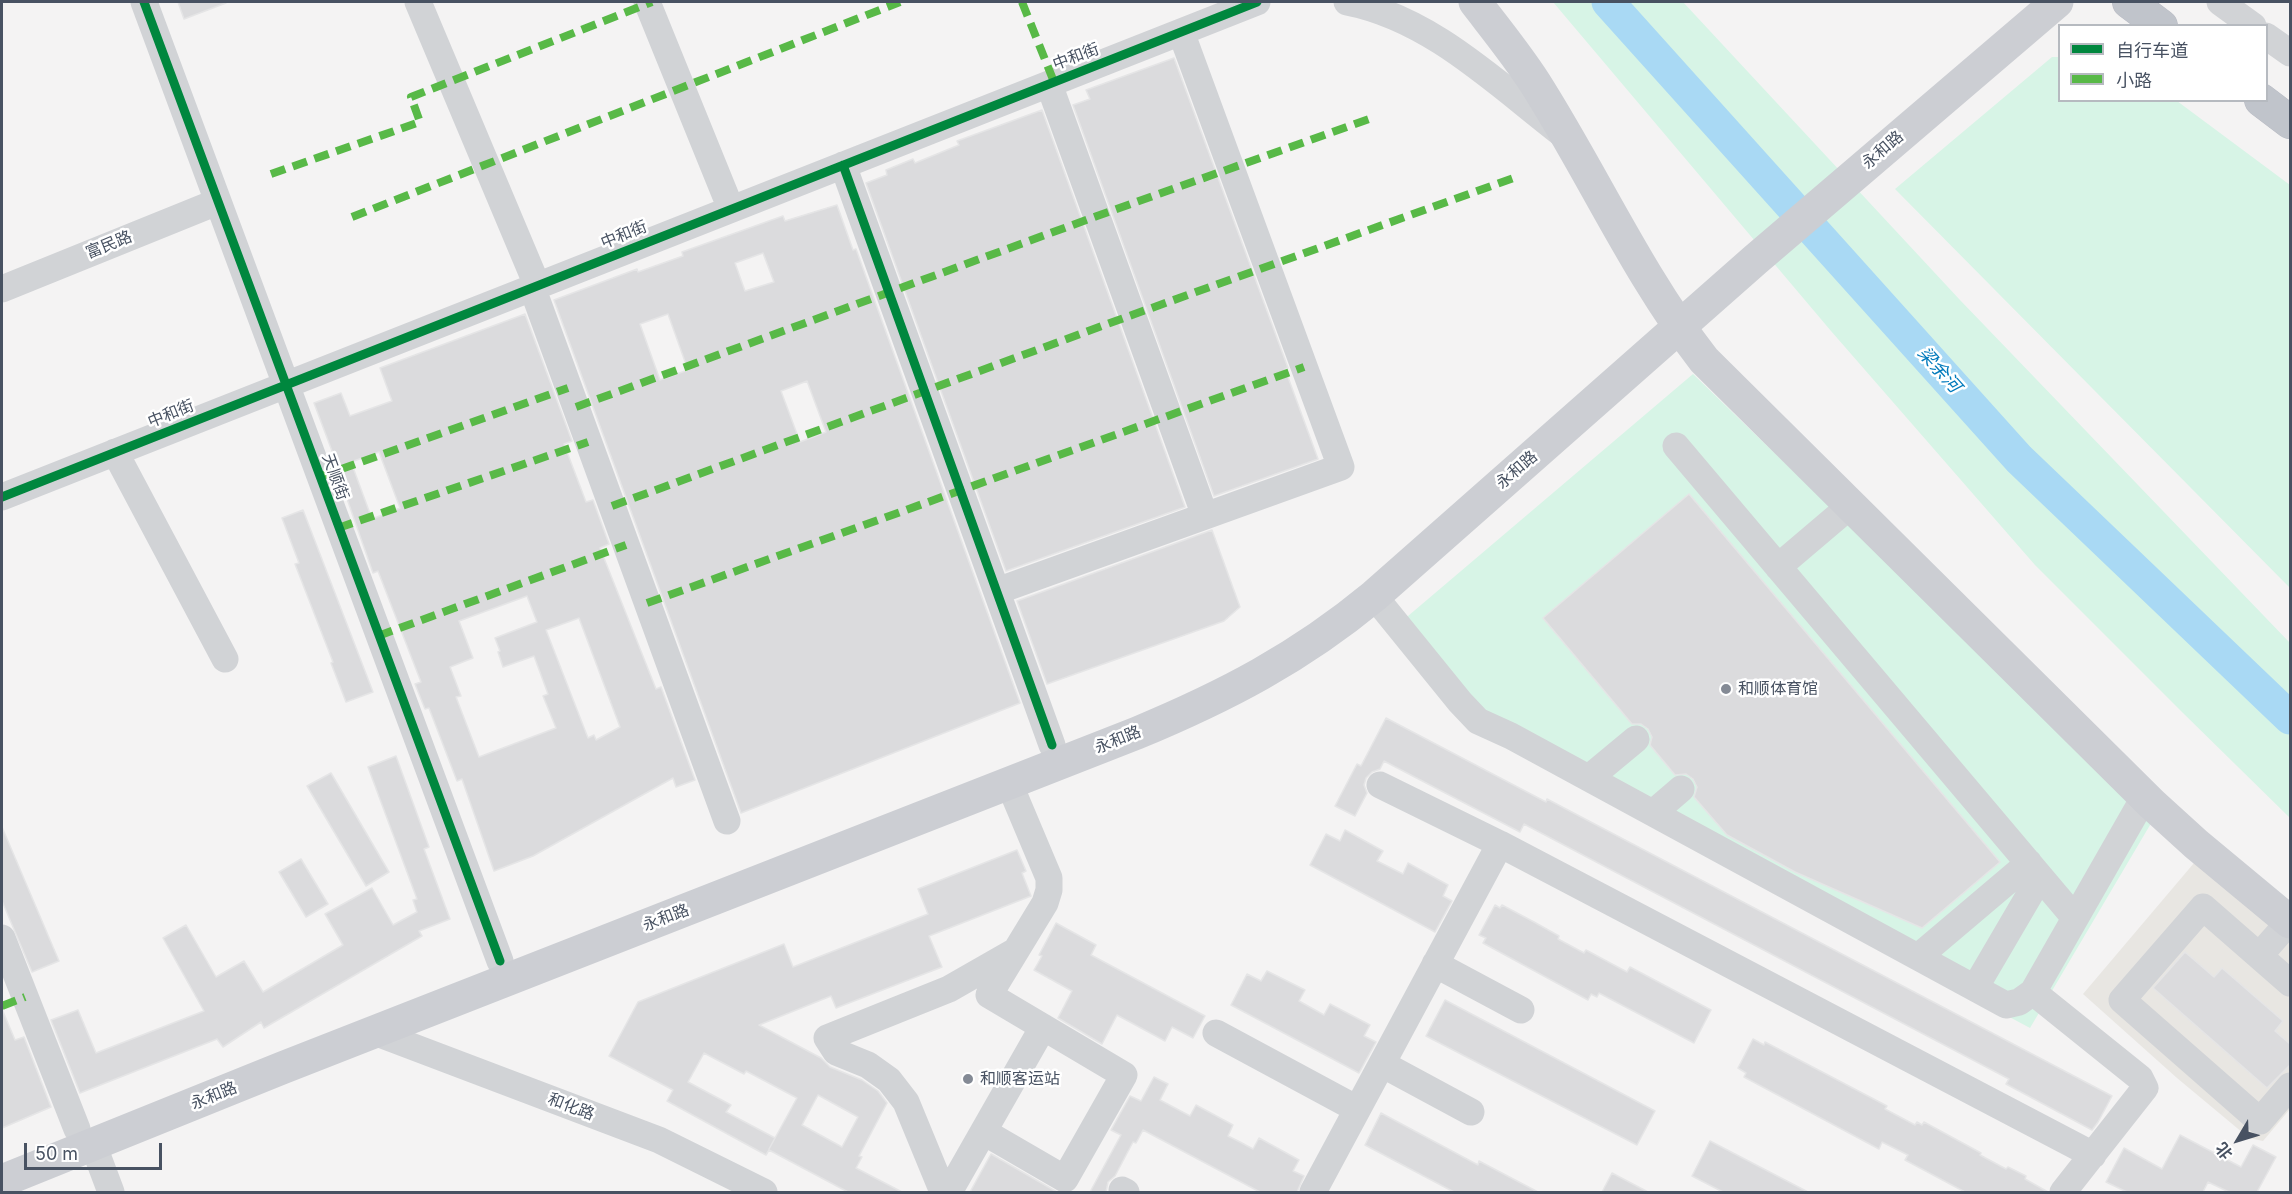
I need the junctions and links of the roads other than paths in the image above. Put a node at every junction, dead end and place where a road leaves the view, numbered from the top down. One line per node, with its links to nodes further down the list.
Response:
1 (144, 2): 22 (street, 天顺街)
2 (418, 2): 24 (street)
3 (647, 2): 23 (street)
4 (1347, 2): 19 (street)
5 (1475, 2): 19 (main road)
6 (2026, 2): 20 (main road, 永和路)
7 (2056, 2): 20 (main road, 永和路)
8 (2128, 2): 11 (highway)
9 (2220, 2): 12 (street)
10 (1250, 3): 13 (street, 中和街)
11 (2158, 24)
12 (2250, 24)
13 (1181, 32): 16 (street, 中和街); 32 (street)
14 (2268, 37): 15 (street)
15 (2290, 53)
16 (1049, 84): 21 (street, 中和街); 32 (street)
17 (2264, 102): 18 (highway)
18 (2290, 122)
19 (1568, 139): 26 (main road)
20 (1853, 162): 26 (main road, 永和路)
21 (843, 165): 23 (street, 中和街); 34 (street)
22 (218, 202): 25 (street, 富民路); 27 (street, 天顺街)
23 (731, 209): 24 (street, 中和街)
24 (535, 286): 27 (street, 中和街); 45 (street)
25 (2, 289)
26 (1674, 318): 31 (main road); 35 (main road, 永和路); 38 (main road, 永和路)
27 (285, 385): 29 (street, 中和街); 54 (street, 天顺街)
28 (1676, 446): 33 (street)
29 (115, 452): 30 (street, 中和街); 36 (street)
30 (2, 497)
31 (1851, 505): 33 (street); 43 (main road)
32 (1205, 516): 34 (street)
33 (1778, 567): 47 (street)
34 (997, 591): 38 (street)
35 (1374, 596): 39 (street); 40 (main road, 永和路)
36 (225, 658)
37 (1636, 739): 39 (street)
38 (1052, 745): 54 (main road, 永和路)
39 (1590, 778): 44 (street)
40 (1009, 783): 51 (street); 61 (main road, 永和路)
41 (1380, 785): 46 (street)
42 (1681, 789): 44 (street)
43 (2145, 796): 48 (street); 49 (main road)
44 (1653, 813): 53 (street)
45 (727, 821)
46 (1500, 844): 55 (street); 69 (street)
47 (2035, 870): 48 (street); 53 (street); 57 (street)
48 (2075, 918): 58 (street)
49 (2290, 921): 52 (street)
50 (2, 938): 68 (street)
51 (1016, 950): 60 (street); 74 (street)
52 (2259, 956): 56 (street); 64 (street)
53 (1918, 957): 57 (street)
54 (500, 961): 68 (main road, 永和路)
55 (1435, 964): 59 (street); 63 (street)
56 (2289, 980)
57 (1975, 988): 58 (street)
58 (2033, 992): 69 (street)
59 (1521, 1010)
60 (1043, 1027): 67 (street); 67 (street)
61 (374, 1032): 68 (main road, 永和路); 73 (street, 和化路)
62 (1216, 1033): 65 (street)
63 (1382, 1064): 65 (street); 66 (street)
64 (2290, 1086)
65 (1357, 1109): 76 (street)
66 (1471, 1112)
67 (984, 1132): 75 (street)
68 (85, 1137): 70 (main road, 永和路); 71 (main road, 永和路); 72 (street)
69 (2093, 1155): 77 (street)
70 (2, 1160)
71 (2, 1181)
72 (111, 1192)
73 (764, 1192)
74 (943, 1192)
75 (949, 1192)
76 (1312, 1192)
77 (2063, 1192)

